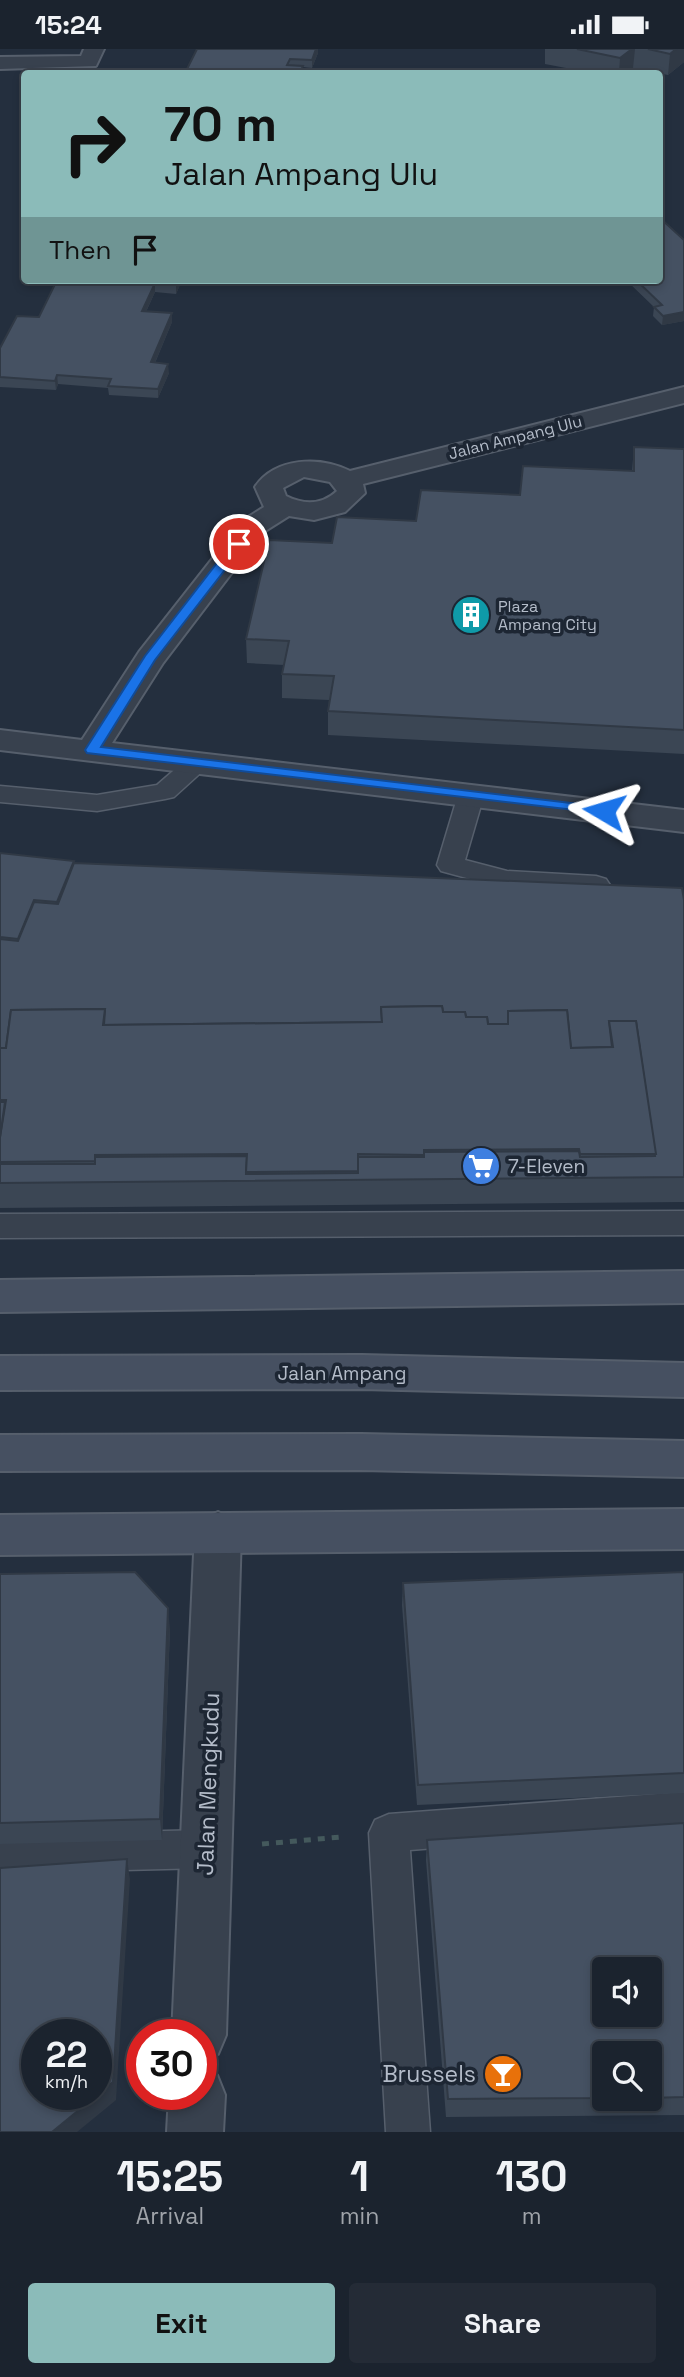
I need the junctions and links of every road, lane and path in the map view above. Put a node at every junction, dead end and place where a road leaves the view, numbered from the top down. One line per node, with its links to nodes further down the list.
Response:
1 (94, 49): 2 (street)
2 (0, 63)
3 (684, 395): 4 (street, Jalan Ampang Ulu)
4 (347, 480): 5 (street); 5 (street)
5 (284, 506): 7 (street)
6 (0, 740): 7 (street)
7 (92, 750): 8 (street)
8 (197, 763): 9 (lane); 10 (street)
9 (0, 794)
10 (471, 795): 11 (street); 12 (lane)
11 (684, 821)
12 (616, 887)
13 (684, 1223): 14 (lane)
14 (0, 1226)
15 (684, 1287): 16 (main road)
16 (0, 1296)
17 (0, 1373): 18 (main road, Jalan Ampang)
18 (684, 1380)
19 (0, 1453): 20 (main road)
20 (684, 1459)
21 (684, 1529): 22 (main road)
22 (218, 1532): 23 (main road); 26 (street, Jalan Mengkudu)
23 (0, 1535)
24 (684, 1810): 25 (lane)
25 (389, 1833): 26 (path); 31 (lane)
26 (206, 1849): 27 (lane); 28 (street, Jalan Mengkudu)
27 (0, 1854)
28 (200, 2019)
29 (196, 2110): 30 (street)
30 (195, 2132)
31 (408, 2132)

